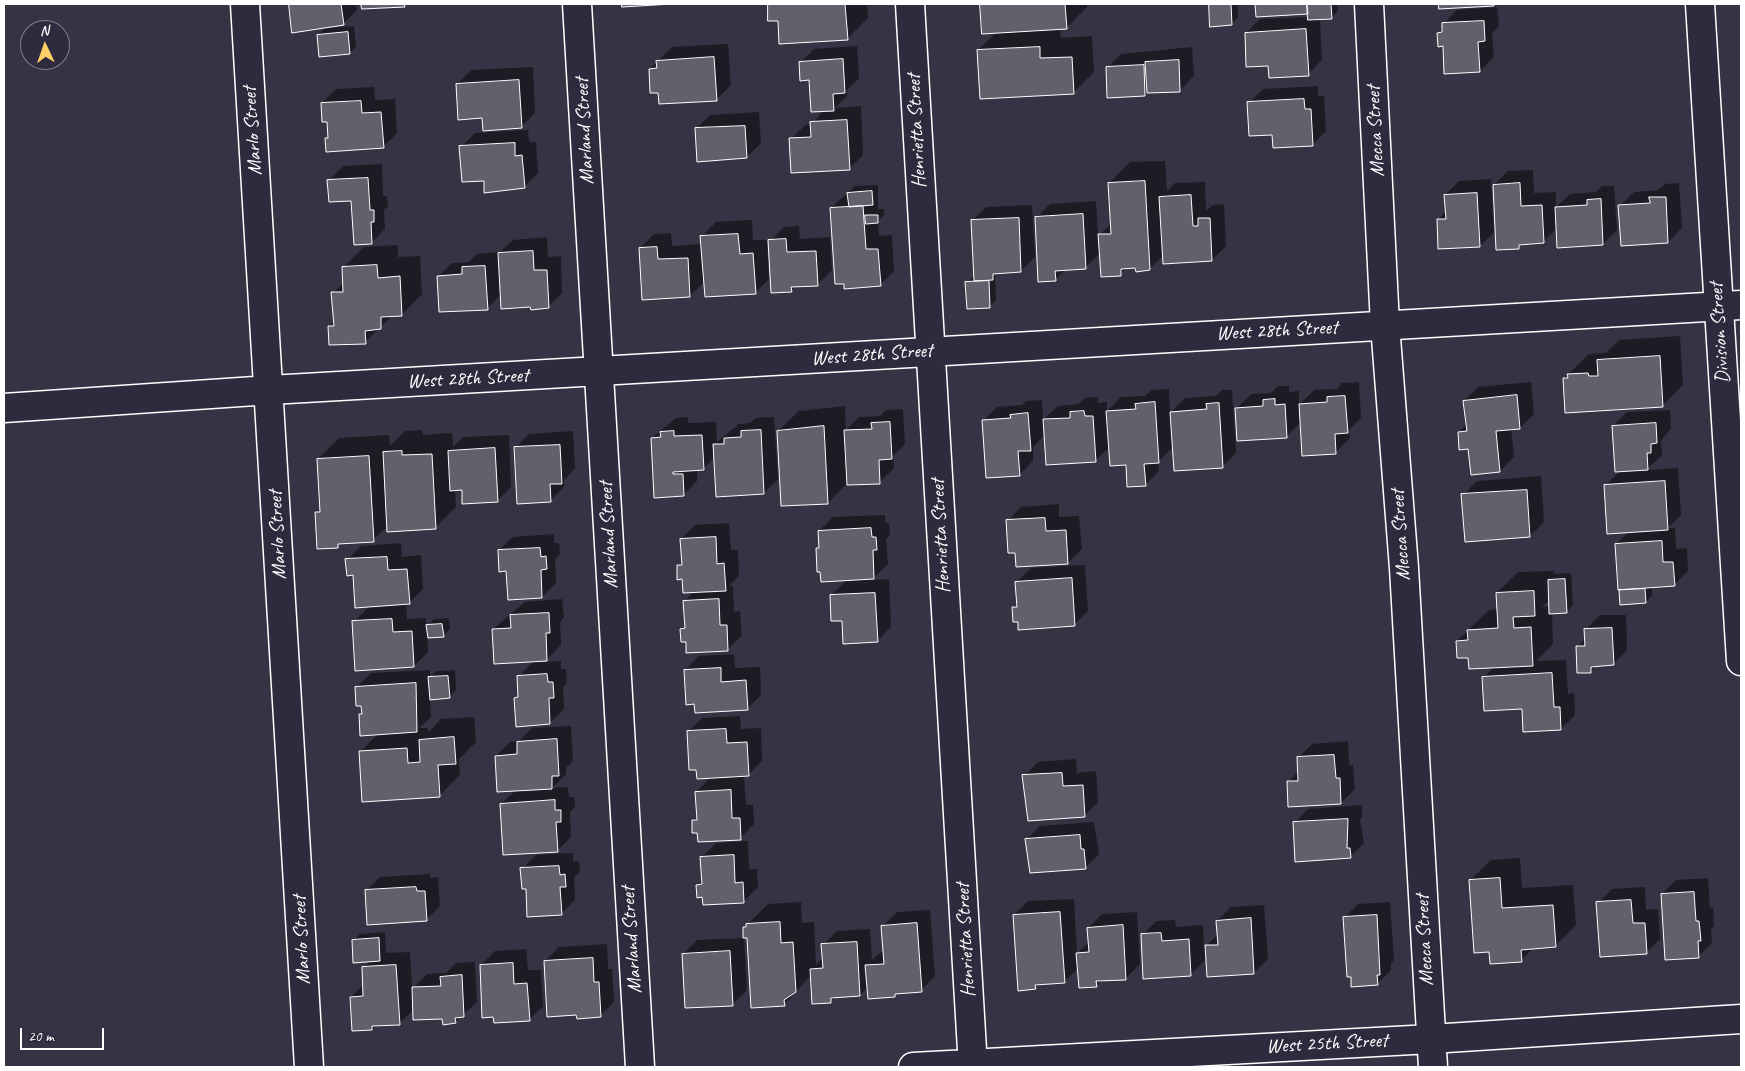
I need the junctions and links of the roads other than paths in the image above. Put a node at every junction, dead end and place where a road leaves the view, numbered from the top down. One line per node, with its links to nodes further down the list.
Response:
1 (245, 4): 10 (street, Marlo Street)
2 (578, 4): 9 (street, Marland Street)
3 (910, 4): 8 (street, Henrietta Street)
4 (1369, 4): 7 (street, Mecca Street)
5 (1700, 4): 6 (street, Division Street)
6 (1730, 306): 7 (street, West 28th Street); 12 (street, Division Street)
7 (1385, 325): 8 (street, West 28th Street); 14 (street, Mecca Street)
8 (930, 351): 9 (street, West 28th Street); 15 (street, Henrietta Street)
9 (599, 372): 10 (street, West 28th Street); 17 (street, Marland Street)
10 (270, 390): 11 (street, West 28th Street); 16 (street, Marlo Street)
11 (4, 408)
12 (1741, 662)
13 (1741, 1019): 14 (street, West 25th Street)
14 (1431, 1039): 15 (street, West 25th Street); 19 (street, Mecca Street)
15 (973, 1065): 18 (street, West 25th Street)
16 (309, 1067)
17 (640, 1067)
18 (913, 1067)
19 (1433, 1067)

